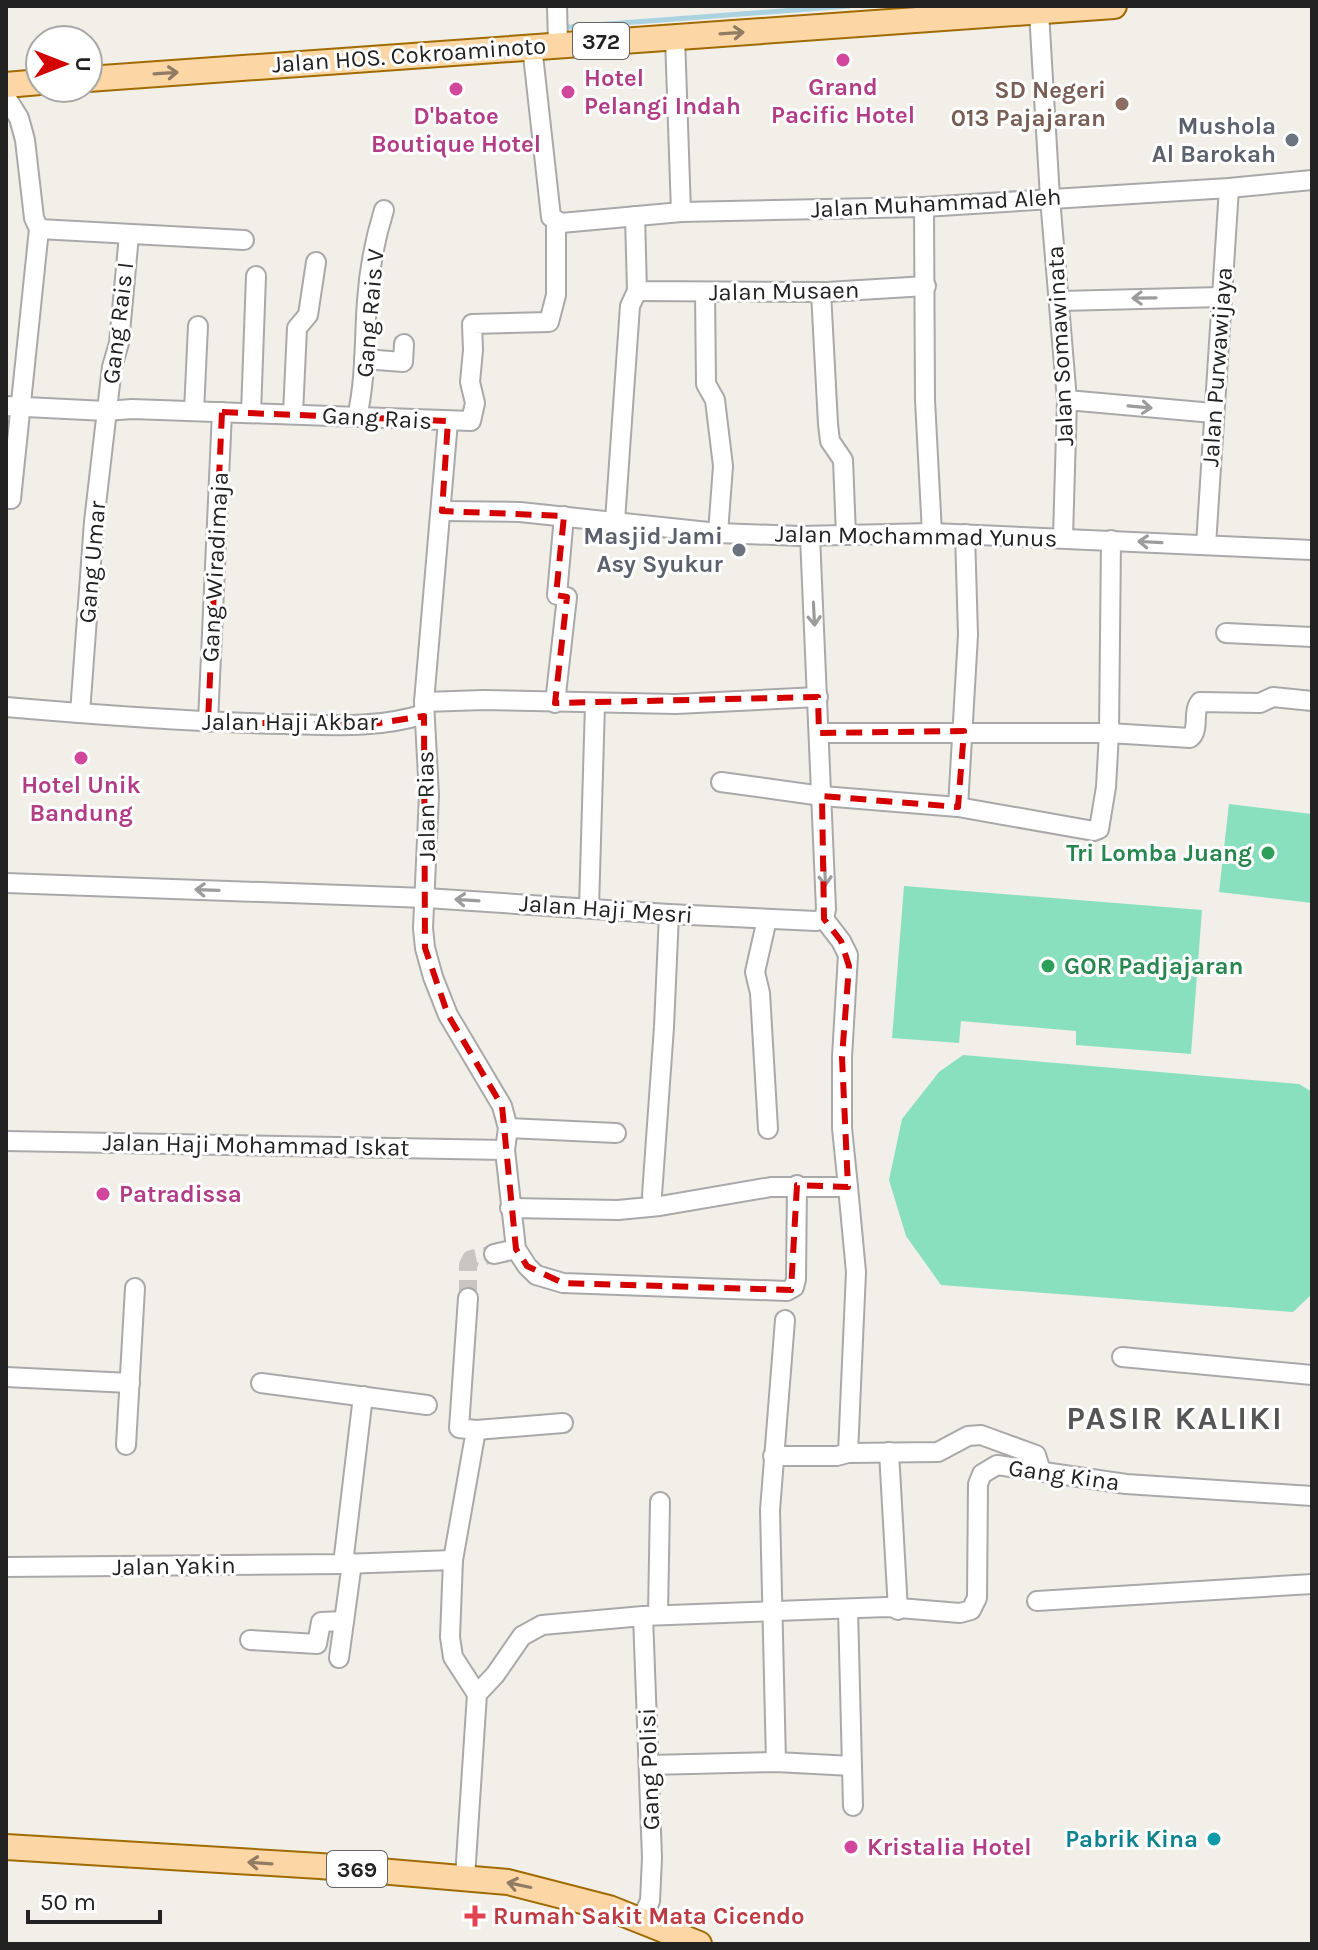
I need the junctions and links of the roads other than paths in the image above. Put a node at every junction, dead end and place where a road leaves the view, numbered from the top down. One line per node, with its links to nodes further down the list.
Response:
1 (557, 6): 5 (street)
2 (1114, 6): 3 (main road, Jalan HOS. Cokroaminoto / 372)
3 (1039, 12): 4 (main road, Jalan HOS. Cokroaminoto / 372, one-way to 3); 11 (street, Jalan Somawinata)
4 (675, 37): 5 (main road, Jalan HOS. Cokroaminoto / 372); 14 (street)
5 (558, 44): 6 (main road, Jalan HOS. Cokroaminoto / 372)
6 (532, 46): 7 (main road, Jalan HOS. Cokroaminoto / 372, one-way to 6); 16 (street)
7 (104, 78)
8 (6, 97): 17 (street)
9 (1312, 180): 10 (street, Jalan Muhammad Aleh)
10 (1229, 188): 11 (street, Jalan Muhammad Aleh); 26 (street, Jalan Purwawijaya)
11 (1050, 198): 12 (street, Jalan Muhammad Aleh); 27 (street, Jalan Somawinata)
12 (924, 207): 14 (street, Jalan Muhammad Aleh); 22 (street)
13 (384, 210): 30 (street, Gang Rais V)
14 (681, 212): 15 (street, Jalan Muhammad Aleh)
15 (635, 216): 16 (street, Jalan Muhammad Aleh); 23 (street)
16 (558, 222): 40 (street, Gang Rais)
17 (39, 229): 18 (street); 32 (street)
18 (129, 235): 19 (street); 33 (street, Gang Rais I)
19 (244, 240)
20 (316, 262): 38 (street)
21 (256, 276): 36 (street)
22 (926, 286): 25 (street, Jalan Musaen); 46 (street)
23 (637, 291): 24 (street, Jalan Musaen); 44 (street)
24 (705, 292): 25 (street, Jalan Musaen); 45 (street)
25 (821, 292): 48 (street)
26 (1222, 297): 27 (street, one-way to 27); 37 (street, Jalan Purwawijaya)
27 (1060, 301): 31 (street, Jalan Somawinata)
28 (198, 326): 34 (street)
29 (404, 344): 30 (street)
30 (364, 359): 39 (street, Gang Rais V)
31 (1067, 400): 37 (street, one-way to 37); 50 (street, Jalan Somawinata)
32 (14, 407): 33 (street, Gang Rais); 41 (street)
33 (106, 411): 34 (street, Gang Rais); 62 (street, Gang Umar)
34 (194, 411): 35 (street, Gang Rais)
35 (222, 412): 36 (street, Gang Rais); 63 (street, Gang Wiradimaja)
36 (251, 413): 38 (street, Gang Rais)
37 (1213, 413): 52 (street, Jalan Purwawijaya)
38 (293, 414): 39 (street, Gang Rais)
39 (357, 417): 40 (street, Gang Rais)
40 (448, 421): 42 (street)
41 (6, 499)
42 (442, 511): 43 (street, Jalan Mochammad Yunus); 61 (street)
43 (564, 516): 44 (street, Jalan Mochammad Yunus); 58 (street)
44 (615, 521): 45 (street, Jalan Mochammad Yunus)
45 (718, 533): 49 (street, Jalan Mochammad Yunus)
46 (932, 533): 47 (street, Jalan Mochammad Yunus); 48 (street, Jalan Mochammad Yunus)
47 (965, 534): 50 (street, Jalan Mochammad Yunus); 64 (street)
48 (846, 535): 49 (street, Jalan Mochammad Yunus)
49 (810, 536): 56 (street, one-way to 56)
50 (1063, 537): 51 (street, Jalan Mochammad Yunus)
51 (1111, 540): 52 (street, Jalan Mochammad Yunus, one-way to 51); 66 (street)
52 (1206, 545): 53 (street, Jalan Mochammad Yunus)
53 (1312, 550)
54 (1226, 633): 55 (street)
55 (1312, 637)
56 (818, 697): 59 (street, Jalan Haji Akbar); 65 (street)
57 (1312, 701): 66 (street)
58 (555, 703): 59 (street, Jalan Haji Akbar); 61 (street, Jalan Haji Akbar)
59 (595, 704): 72 (street)
60 (6, 707): 62 (street, Jalan Haji Akbar)
61 (424, 708): 63 (street, Jalan Haji Akbar); 71 (street, Jalan Rias)
62 (80, 713): 63 (street, Jalan Haji Akbar)
63 (208, 722)
64 (964, 731): 65 (street); 66 (street); 69 (street)
65 (819, 733): 68 (street)
66 (1109, 733): 69 (street)
67 (721, 782): 68 (street)
68 (822, 796): 69 (street); 75 (street, one-way to 75)
69 (958, 807)
70 (6, 883): 71 (street, Jalan Haji Mesri, one-way to 70)
71 (426, 898): 72 (street, Jalan Haji Mesri, one-way to 71); 76 (street, Jalan Rias)
72 (589, 908): 73 (street, Jalan Haji Mesri)
73 (669, 914): 74 (street, Jalan Haji Mesri); 83 (street)
74 (767, 919): 75 (street, Jalan Haji Mesri); 77 (street)
75 (824, 919): 82 (street)
76 (508, 1128): 78 (street); 80 (street)
77 (768, 1129)
78 (616, 1133)
79 (6, 1141): 80 (street, Jalan Haji Mohammad Iskat)
80 (505, 1150): 84 (street)
81 (797, 1185): 82 (street); 84 (street); 85 (street)
82 (848, 1187): 101 (street)
83 (652, 1195)
84 (510, 1208): 85 (street)
85 (516, 1249): 86 (street)
86 (494, 1254)
87 (135, 1288): 93 (street)
88 (468, 1298): 98 (street)
89 (785, 1320): 102 (street)
90 (1122, 1357): 91 (street)
91 (1312, 1375)
92 (6, 1377): 93 (street)
93 (130, 1383): 99 (street)
94 (261, 1383): 95 (street)
95 (363, 1396): 96 (street); 107 (street)
96 (427, 1405)
97 (563, 1423): 98 (street)
98 (476, 1430): 106 (street)
99 (126, 1445)
100 (889, 1452): 101 (street); 103 (street); 112 (street)
101 (848, 1453): 102 (street)
102 (773, 1456): 113 (street)
103 (1041, 1471): 104 (street, Gang Kina); 112 (street, Gang Kina)
104 (1312, 1496)
105 (660, 1502): 114 (street, Gang Polisi)
106 (453, 1560): 107 (street, Jalan Yakin); 118 (street)
107 (347, 1564): 108 (street, Jalan Yakin); 115 (street)
108 (6, 1567)
109 (1312, 1584): 110 (street)
110 (1037, 1601)
111 (848, 1609): 112 (street); 113 (street); 121 (street)
112 (898, 1610)
113 (772, 1612): 114 (street); 119 (street)
114 (650, 1615): 118 (street); 120 (street, Gang Polisi)
115 (344, 1621): 116 (street); 117 (street)
116 (250, 1640)
117 (339, 1658)
118 (477, 1694): 124 (street)
119 (776, 1762): 120 (street); 121 (street)
120 (649, 1765): 125 (street, Gang Polisi)
121 (852, 1766): 122 (street)
122 (853, 1806)
123 (6, 1847): 124 (main road, 369, one-way to 123)
124 (465, 1877): 125 (main road, 369, one-way to 124)
125 (641, 1920): 126 (main road, 369)
126 (699, 1944)

